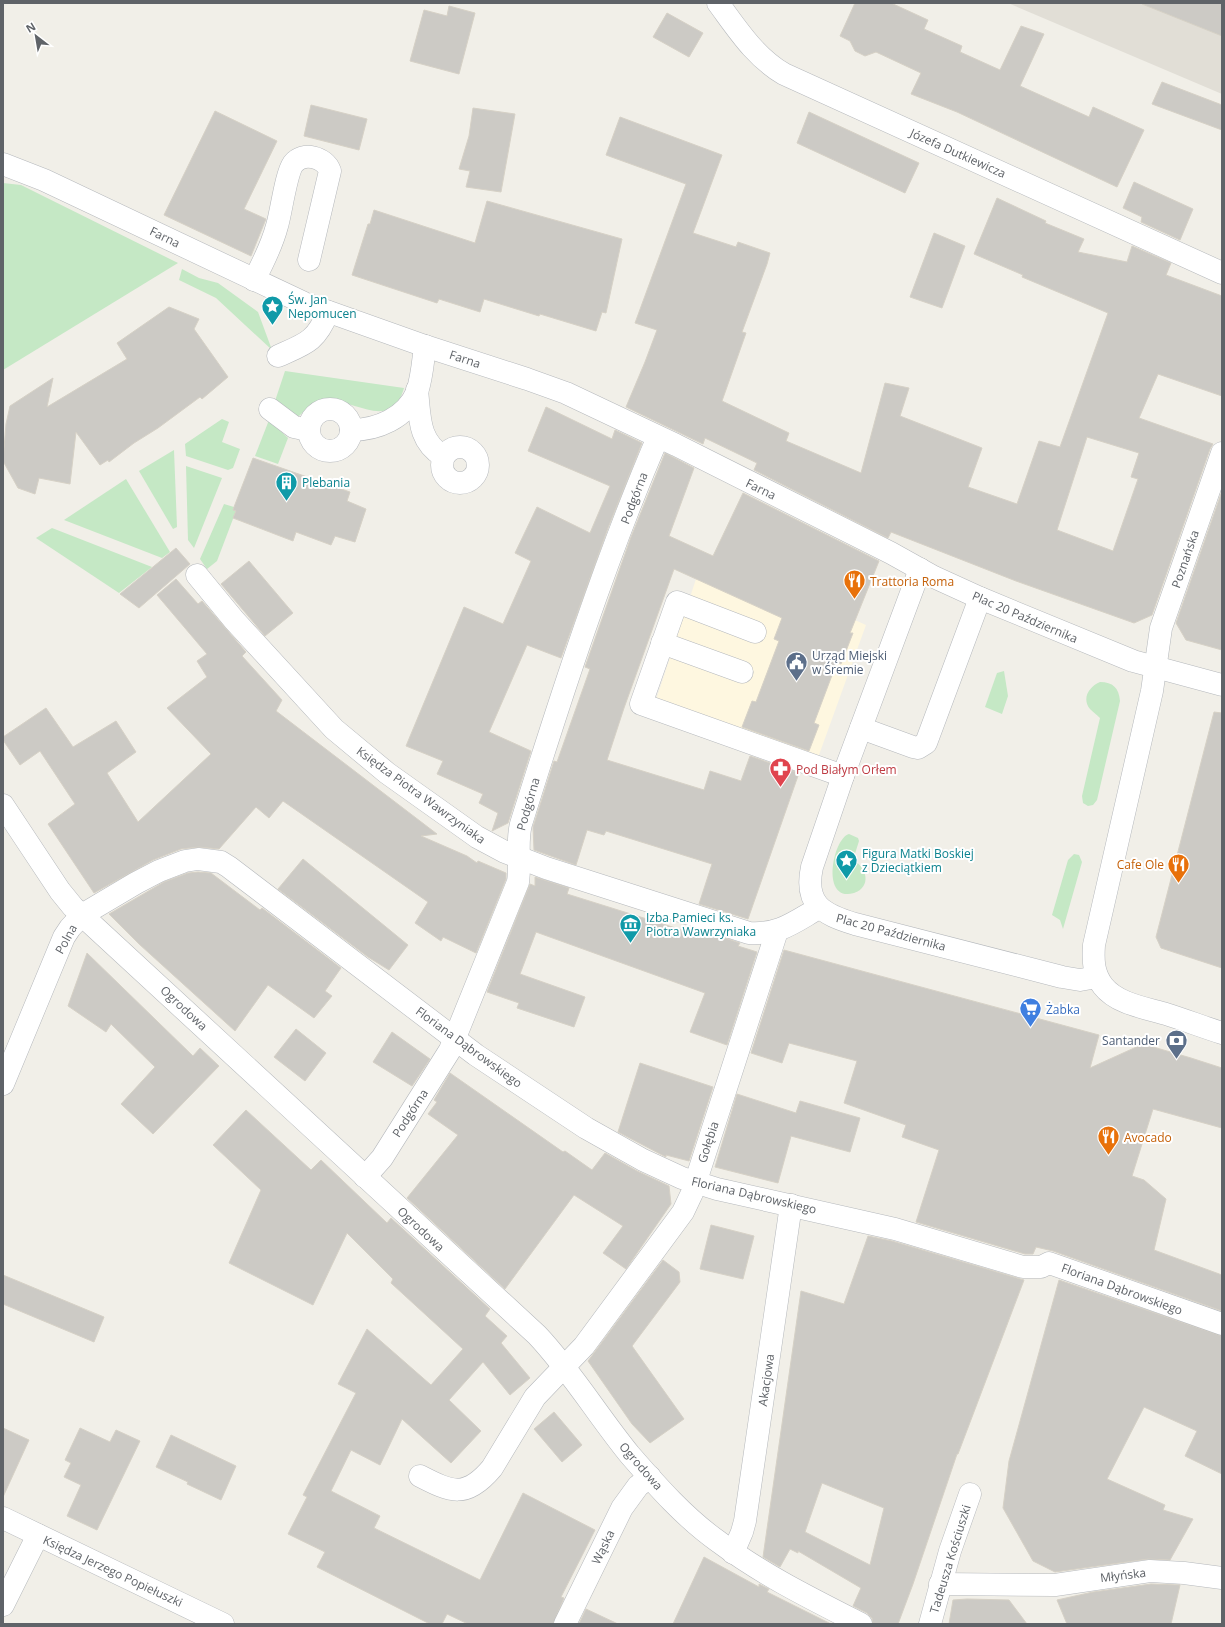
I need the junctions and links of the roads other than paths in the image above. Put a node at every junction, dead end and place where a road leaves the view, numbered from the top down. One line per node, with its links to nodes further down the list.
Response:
1 (718, 3): 4 (street, Józefa Dutkiewicza)
2 (3, 164): 5 (street, Farna)
3 (309, 260): 5 (street)
4 (1222, 273)
5 (254, 280): 6 (street, Farna)
6 (328, 312): 7 (street, Farna); 8 (street)
7 (425, 346): 9 (street); 13 (street, Farna)
8 (278, 356)
9 (417, 390): 12 (street); 15 (street)
10 (270, 409): 11 (street)
11 (308, 430): 12 (street); 12 (street)
12 (351, 430)
13 (658, 437): 16 (street, Farna); 27 (street, Podgórna)
14 (1222, 453): 21 (street, Poznańska)
15 (443, 456)
16 (920, 569): 18 (street, Plac 20 Października); 24 (street)
17 (198, 575): 27 (street, Księdza Piotra Wawrzyniaka)
18 (980, 598): 21 (street, Plac 20 Października); 24 (street)
19 (755, 632): 20 (street)
20 (662, 643): 22 (street); 25 (street)
21 (1156, 668): 23 (street, Plac 20 Października); 32 (street)
22 (742, 672)
23 (1222, 685)
24 (861, 728): 25 (street)
25 (843, 776): 29 (street)
26 (3, 805): 30 (street, Ogrodowa)
27 (518, 857): 31 (street, Księdza Piotra Wawrzyniaka); 34 (street, Podgórna)
28 (221, 862): 30 (street, Polna); 34 (street, Floriana Dąbrowskiego)
29 (819, 908): 31 (street, Księdza Piotra Wawrzyniaka); 32 (street, Plac 20 Października)
30 (82, 915): 35 (street, Polna); 36 (street, Ogrodowa)
31 (777, 931): 37 (street, Gołębia)
32 (1097, 977): 33 (street)
33 (1222, 1033)
34 (455, 1039): 36 (street, Podgórna); 37 (street, Floriana Dąbrowskiego)
35 (3, 1084)
36 (365, 1177): 40 (street, Ogrodowa)
37 (695, 1182): 38 (street, Floriana Dąbrowskiego); 40 (street, Gołębia)
38 (791, 1205): 39 (street, Floriana Dąbrowskiego); 46 (street, Akacjowa)
39 (1222, 1324)
40 (564, 1366): 41 (street, Gołębia); 42 (street, Ogrodowa)
41 (420, 1476)
42 (650, 1477): 46 (street, Ogrodowa); 51 (street, Wąska)
43 (970, 1494): 48 (street, Tadeusza Kościuszki)
44 (3, 1518): 45 (street, Księdza Jerzego Popiełuszki)
45 (38, 1535): 49 (street); 50 (street, Księdza Jerzego Popiełuszki)
46 (733, 1552): 52 (street, Ogrodowa)
47 (1222, 1578): 48 (street, Młyńska)
48 (940, 1584): 53 (street, Tadeusza Kościuszki)
49 (3, 1605)
50 (223, 1624)
51 (565, 1624)
52 (861, 1624)
53 (930, 1624)

